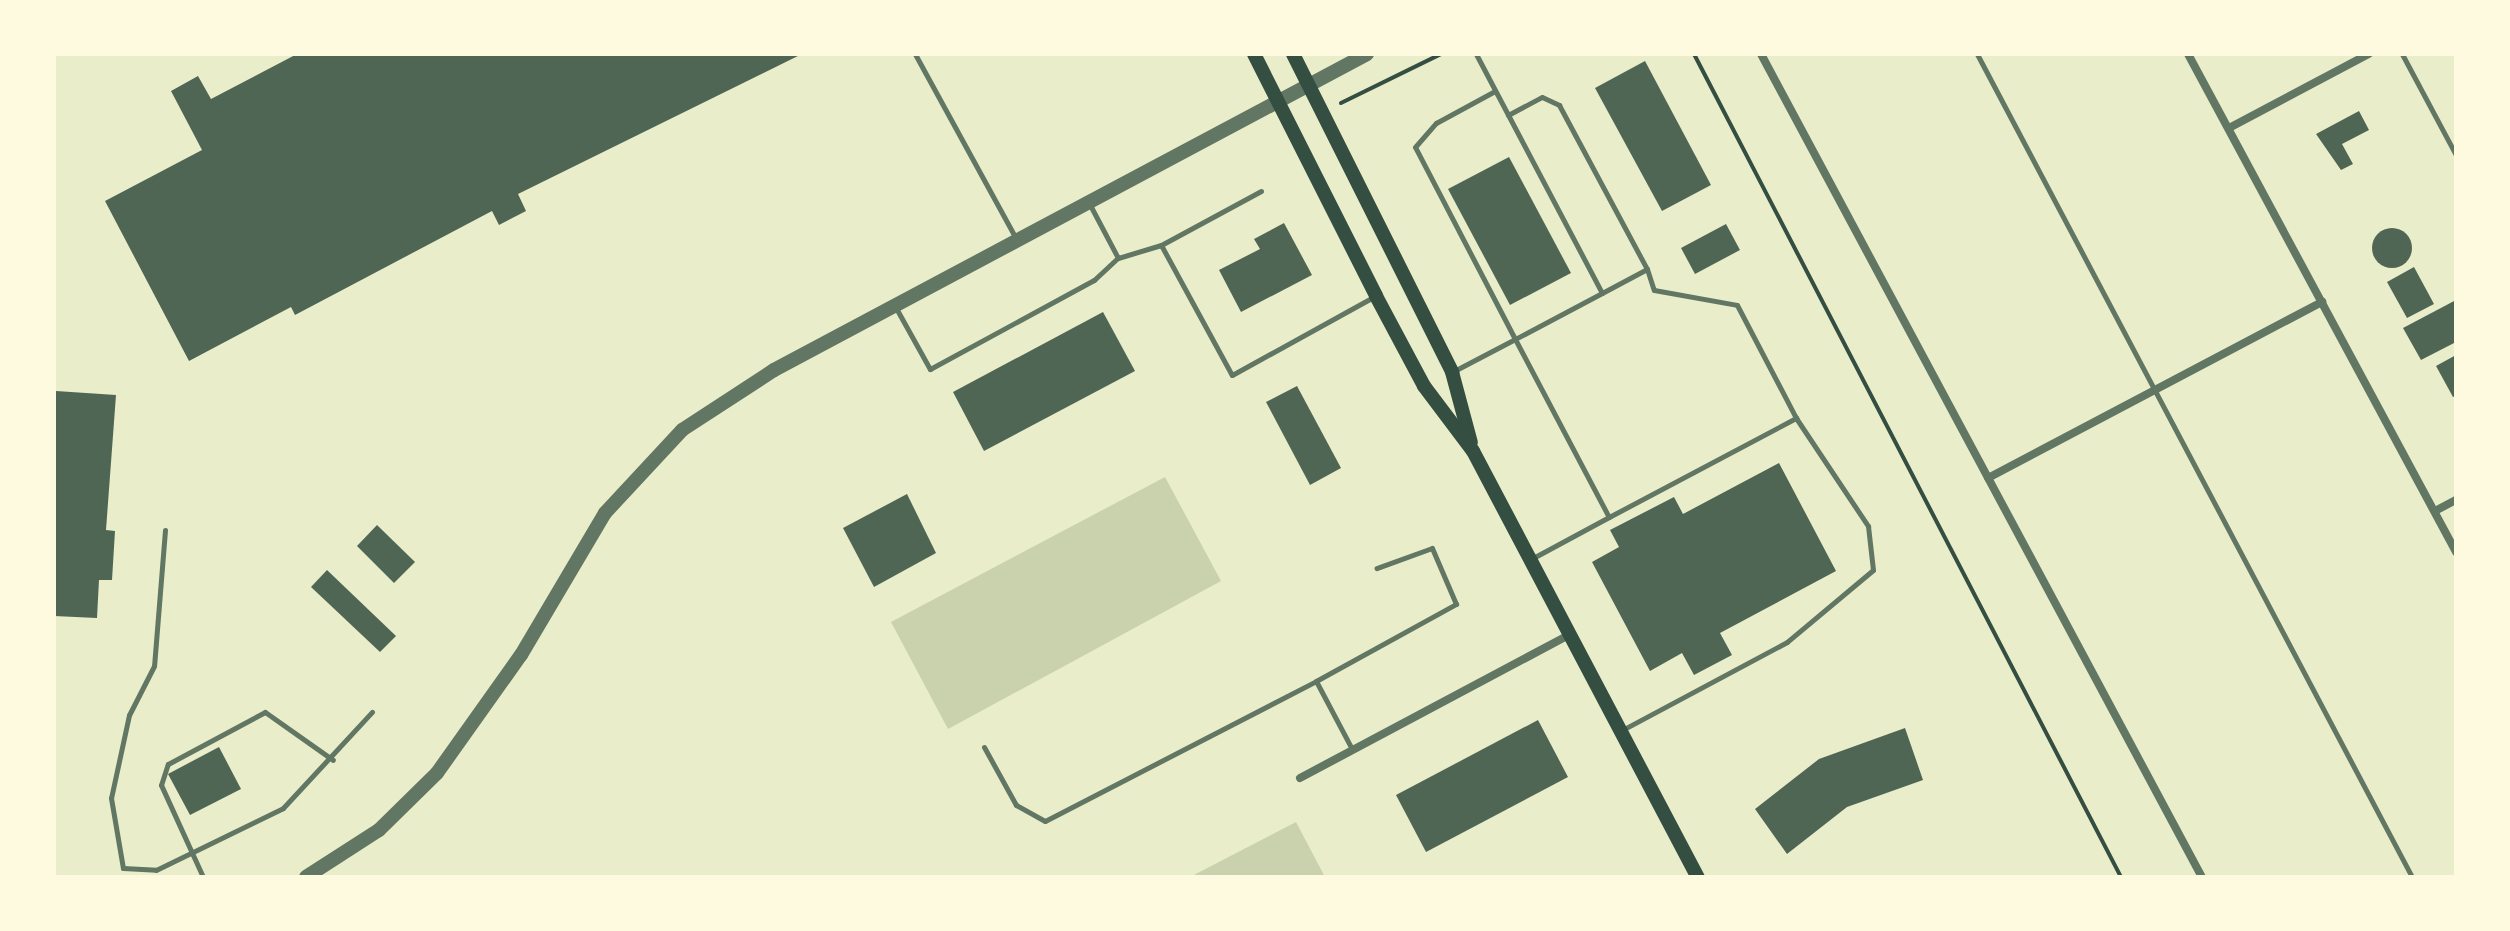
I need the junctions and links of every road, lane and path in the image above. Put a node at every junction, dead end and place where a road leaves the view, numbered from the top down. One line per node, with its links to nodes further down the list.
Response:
1 (915, 54): 22 (lane)
2 (1254, 54): 15 (main road)
3 (1293, 54): 13 (main road)
4 (1367, 54): 13 (street)
5 (1441, 54): 16 (path)
6 (1476, 54): 14 (lane)
7 (1694, 54): 55 (path)
8 (1761, 54): 35 (street)
9 (1977, 54): 32 (lane)
10 (2188, 54): 18 (street)
11 (2369, 54): 18 (street)
12 (2402, 54): 19 (lane)
13 (1308, 85): 15 (street); 31 (main road)
14 (1495, 91): 17 (lane); 30 (lane)
15 (1278, 102): 21 (street); 27 (main road)
16 (1341, 103)
17 (1508, 115): 25 (lane); 26 (lane)
18 (2229, 128): 28 (street)
19 (2456, 155)
20 (1261, 191): 23 (lane)
21 (1088, 202): 22 (street); 24 (lane)
22 (1017, 240): 29 (street)
23 (1161, 245): 24 (lane); 27 (lane)
24 (1118, 258): 29 (lane)
25 (1647, 269): 26 (lane); 33 (lane)
26 (1602, 293): 30 (lane)
27 (1376, 296): 34 (main road)
28 (2322, 302): 32 (street); 37 (street)
29 (895, 306): 53 (street)
30 (1515, 339): 31 (lane); 38 (lane)
31 (1452, 372): 34 (main road)
32 (2153, 390): 35 (street); 57 (lane)
33 (1796, 418): 38 (lane); 46 (lane)
34 (1473, 451): 41 (main road)
35 (1988, 478): 56 (street)
36 (2456, 500): 37 (street)
37 (2435, 511): 40 (street)
38 (1609, 517): 41 (lane)
39 (165, 530): 51 (lane)
40 (2456, 552)
41 (1530, 560): 43 (main road)
42 (1377, 568): 44 (lane)
43 (1569, 635): 46 (main road); 48 (street)
44 (1316, 681): 47 (lane); 48 (lane)
45 (372, 712): 49 (lane)
46 (1620, 731): 54 (main road)
47 (984, 747)
48 (1353, 750): 50 (street)
49 (333, 760): 51 (lane); 51 (lane)
50 (1300, 778)
51 (193, 855): 52 (lane)
52 (203, 877)
53 (306, 877)
54 (1698, 877)
55 (2121, 877)
56 (2202, 877)
57 (2412, 877)

